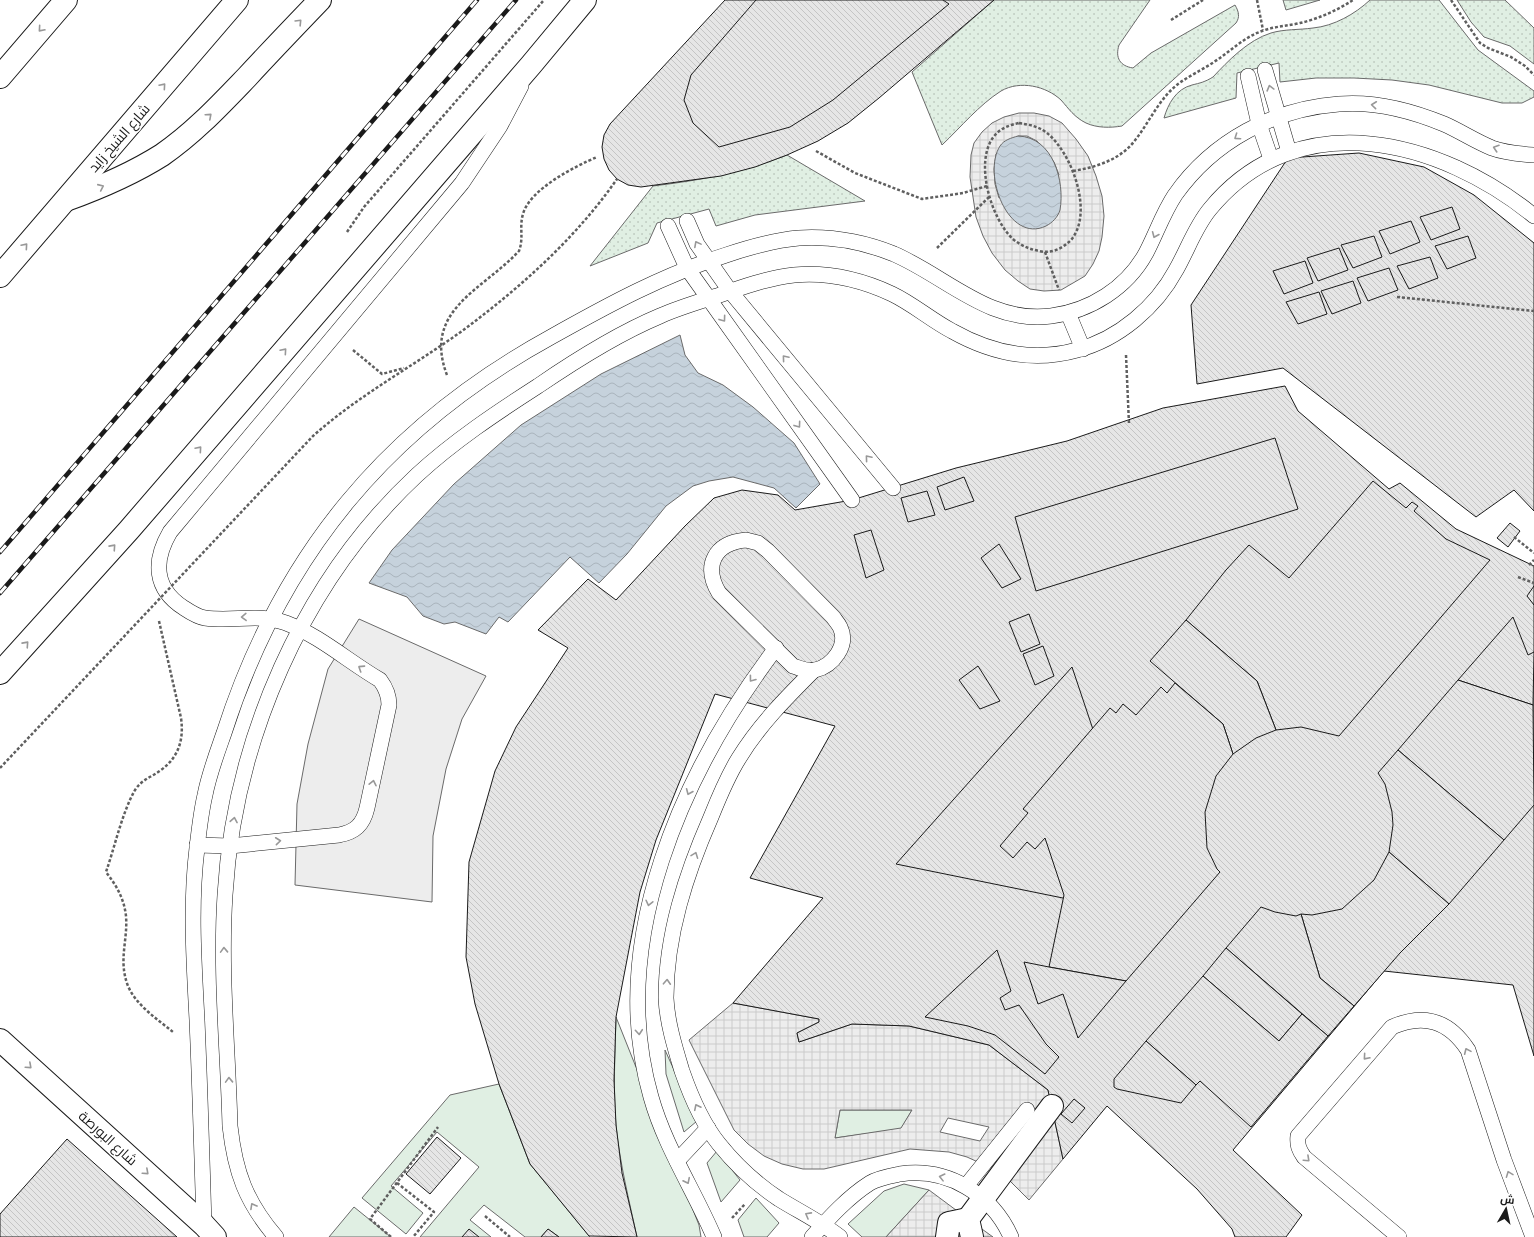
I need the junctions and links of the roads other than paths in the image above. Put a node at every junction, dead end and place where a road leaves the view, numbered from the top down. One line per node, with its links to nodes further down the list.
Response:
1 (66, 0): 8 (main road, one-way to 8)
2 (237, 0): 14 (main road, شارع الشيخ زايد, one-way to 2)
3 (320, 0): 14 (main road, one-way to 3)
4 (584, 0): 5 (main road)
5 (531, 65): 27 (lane, one-way to 5); 31 (main road, one-way to 5)
6 (1265, 70): 9 (lane, one-way to 6)
7 (1248, 76): 10 (lane)
8 (0, 77)
9 (1278, 116): 10 (lane); 11 (lane); 12 (lane, one-way to 9)
10 (1259, 124): 13 (lane); 23 (lane, one-way to 23)
11 (1290, 152): 13 (lane); 15 (lane)
12 (1534, 155)
13 (1271, 159): 24 (lane)
14 (65, 201): 20 (main road, شارع الشيخ زايد, one-way to 14)
15 (1534, 216)
16 (687, 220): 18 (lane, one-way to 16)
17 (668, 226): 19 (lane)
18 (708, 261): 19 (lane); 21 (lane); 23 (lane)
19 (687, 268): 22 (lane); 27 (lane)
20 (0, 276)
21 (730, 291): 22 (lane); 24 (lane); 25 (lane, one-way to 21)
22 (708, 299): 26 (lane, one-way to 26); 28 (lane)
23 (1068, 313): 24 (lane)
24 (1082, 349)
25 (893, 488)
26 (852, 500)
27 (270, 619): 28 (lane); 32 (lane)
28 (300, 629): 33 (lane, one-way to 28); 33 (lane, one-way to 28)
29 (776, 648): 30 (lane); 30 (lane); 38 (lane, one-way to 38)
30 (814, 670): 37 (lane, one-way to 30)
31 (0, 673)
32 (197, 845): 33 (lane); 42 (lane)
33 (230, 846): 43 (lane, one-way to 33)
34 (0, 1040): 42 (main road, شارع البورصة, one-way to 42)
35 (1052, 1106): 39 (main road)
36 (1027, 1110): 39 (lane)
37 (708, 1128): 38 (lane); 40 (lane, one-way to 37)
38 (677, 1161): 44 (lane, one-way to 44)
39 (974, 1192): 40 (lane, one-way to 40); 41 (main road); 48 (lane)
40 (824, 1224): 45 (lane); 46 (lane)
41 (970, 1228): 47 (main road)
42 (209, 1233)
43 (276, 1237)
44 (714, 1237)
45 (812, 1237)
46 (840, 1237)
47 (947, 1237)
48 (1011, 1237)
49 (1399, 1237): 50 (lane, one-way to 49)
50 (1533, 1237)

